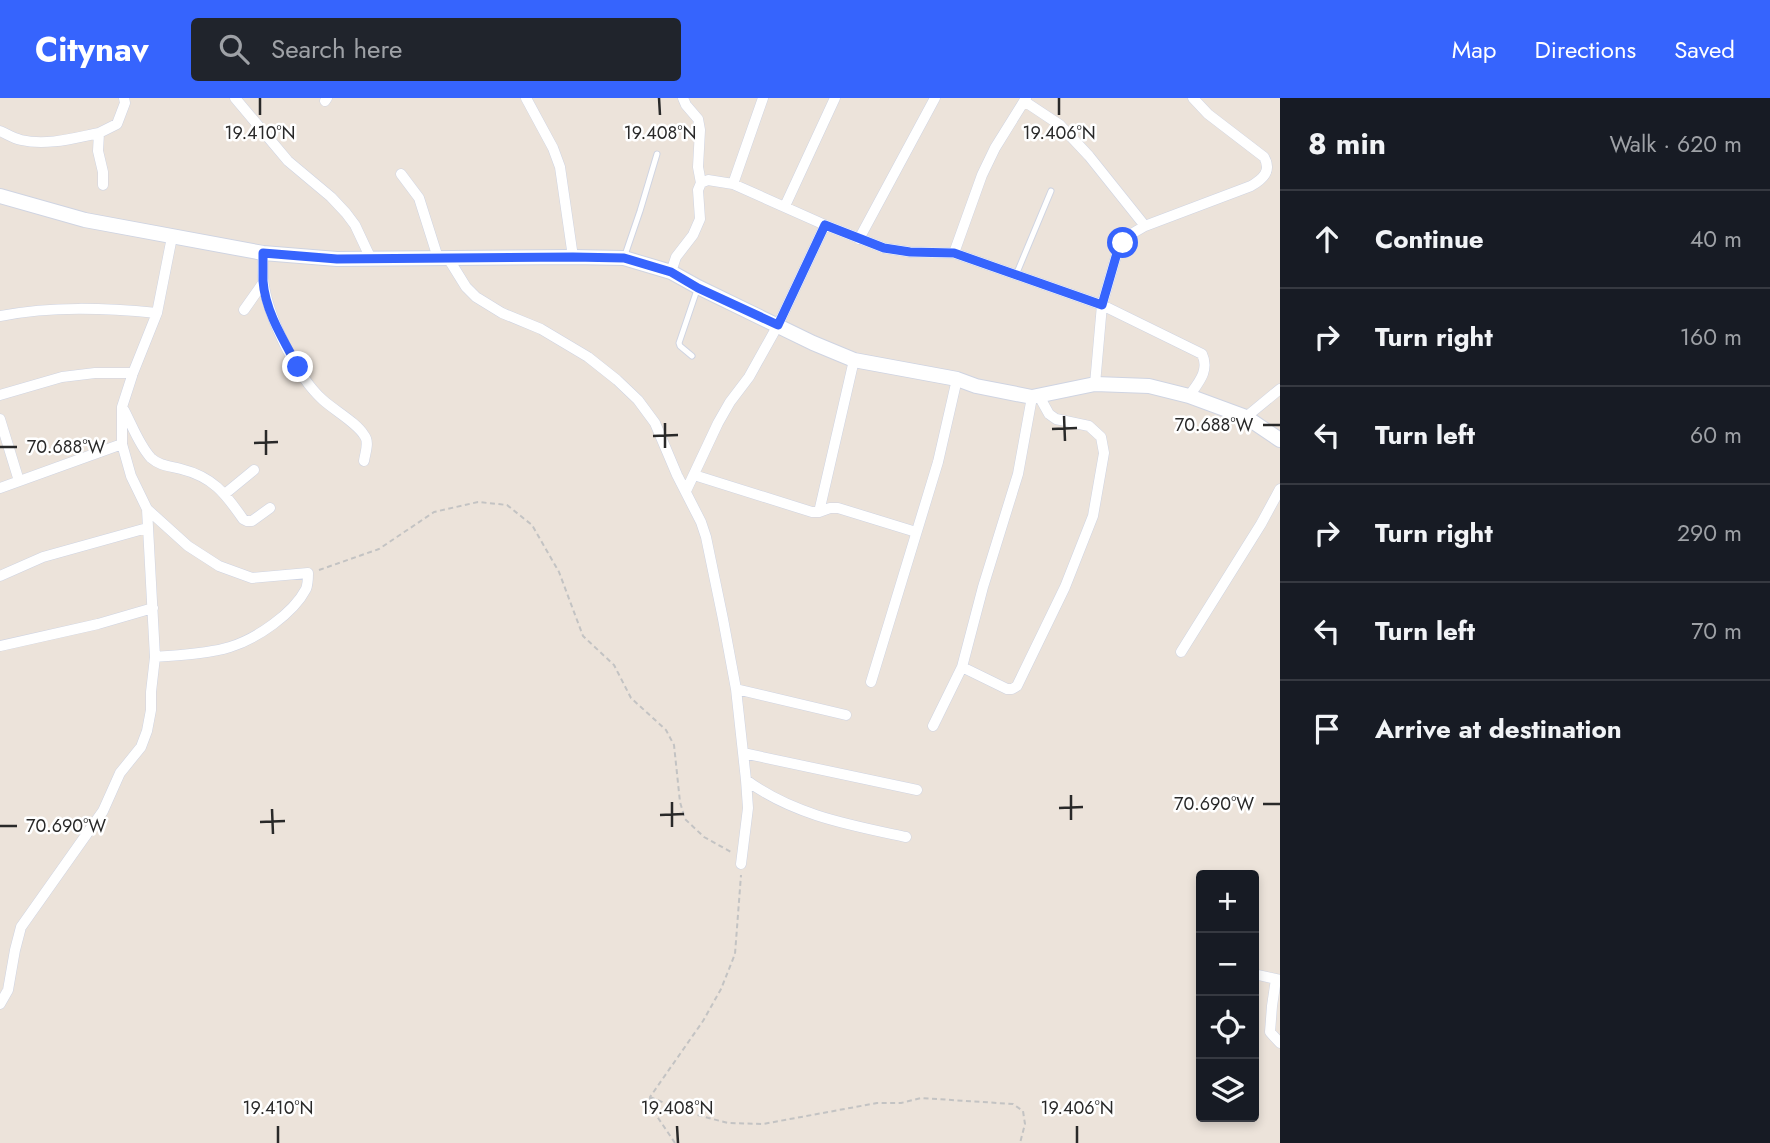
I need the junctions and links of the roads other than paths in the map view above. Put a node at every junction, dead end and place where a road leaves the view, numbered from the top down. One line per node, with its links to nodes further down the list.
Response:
1 (124, 98): 11 (street)
2 (235, 98): 31 (street)
3 (526, 98): 28 (street)
4 (683, 98): 16 (street)
5 (763, 98): 17 (street)
6 (835, 98): 21 (street)
7 (935, 98): 25 (street)
8 (1193, 98): 14 (street)
9 (1025, 99): 23 (street); 27 (street)
10 (0, 131): 11 (street)
11 (99, 133): 18 (street)
12 (657, 154): 30 (lane)
13 (1280, 165): 14 (street)
14 (1267, 166): 23 (street)
15 (401, 174): 29 (street)
16 (701, 183): 17 (street); 32 (street)
17 (733, 184): 21 (street)
18 (103, 185)
19 (1051, 191): 33 (lane)
20 (0, 196): 24 (street)
21 (785, 206): 22 (street)
22 (825, 225): 25 (street); 40 (street)
23 (1145, 226): 36 (street)
24 (172, 237): 26 (street); 38 (street)
25 (859, 239): 27 (street)
26 (263, 253): 31 (street); 34 (street)
27 (954, 253): 33 (street)
28 (573, 257): 29 (street); 30 (street)
29 (443, 258): 31 (street); 61 (street)
30 (624, 258): 32 (street)
31 (371, 259)
32 (671, 272): 35 (street)
33 (1016, 275): 36 (street)
34 (263, 283): 37 (street); 55 (street)
35 (698, 288): 40 (street); 41 (lane)
36 (1102, 305): 45 (street); 49 (street)
37 (244, 310)
38 (157, 313): 39 (street); 43 (street)
39 (0, 316)
40 (778, 325): 42 (street); 57 (street)
41 (692, 356)
42 (854, 360): 44 (street); 65 (street)
43 (133, 373): 47 (street); 50 (street)
44 (957, 379): 48 (street); 67 (street)
45 (1095, 384): 48 (street); 49 (street)
46 (1280, 388): 51 (street)
47 (0, 395)
48 (1036, 396): 73 (street); 73 (street)
49 (1189, 396): 51 (street)
50 (122, 407): 54 (street); 62 (street)
51 (1246, 417): 53 (street)
52 (0, 419): 58 (street)
53 (1280, 440)
54 (122, 444): 58 (street); 64 (street)
55 (364, 461)
56 (254, 470): 62 (street)
57 (694, 475): 61 (street); 65 (street)
58 (19, 481): 59 (street)
59 (0, 488)
60 (1280, 489): 71 (street)
61 (686, 491): 75 (street)
62 (226, 493): 63 (street)
63 (270, 508)
64 (148, 509): 66 (street); 72 (street)
65 (819, 512): 67 (street)
66 (147, 528): 68 (street); 69 (street)
67 (916, 532): 74 (street)
68 (0, 576)
69 (153, 608): 70 (street); 72 (street)
70 (0, 646)
71 (1181, 652)
72 (155, 657): 85 (street)
73 (962, 667): 77 (street)
74 (871, 682)
75 (736, 689): 76 (street); 78 (street)
76 (846, 715)
77 (933, 726)
78 (743, 752): 79 (street); 80 (street)
79 (746, 780): 81 (street); 82 (street)
80 (917, 790)
81 (906, 837)
82 (741, 864)
83 (1259, 975): 84 (street)
84 (1278, 979): 86 (street)
85 (0, 1004)
86 (1280, 1043)

